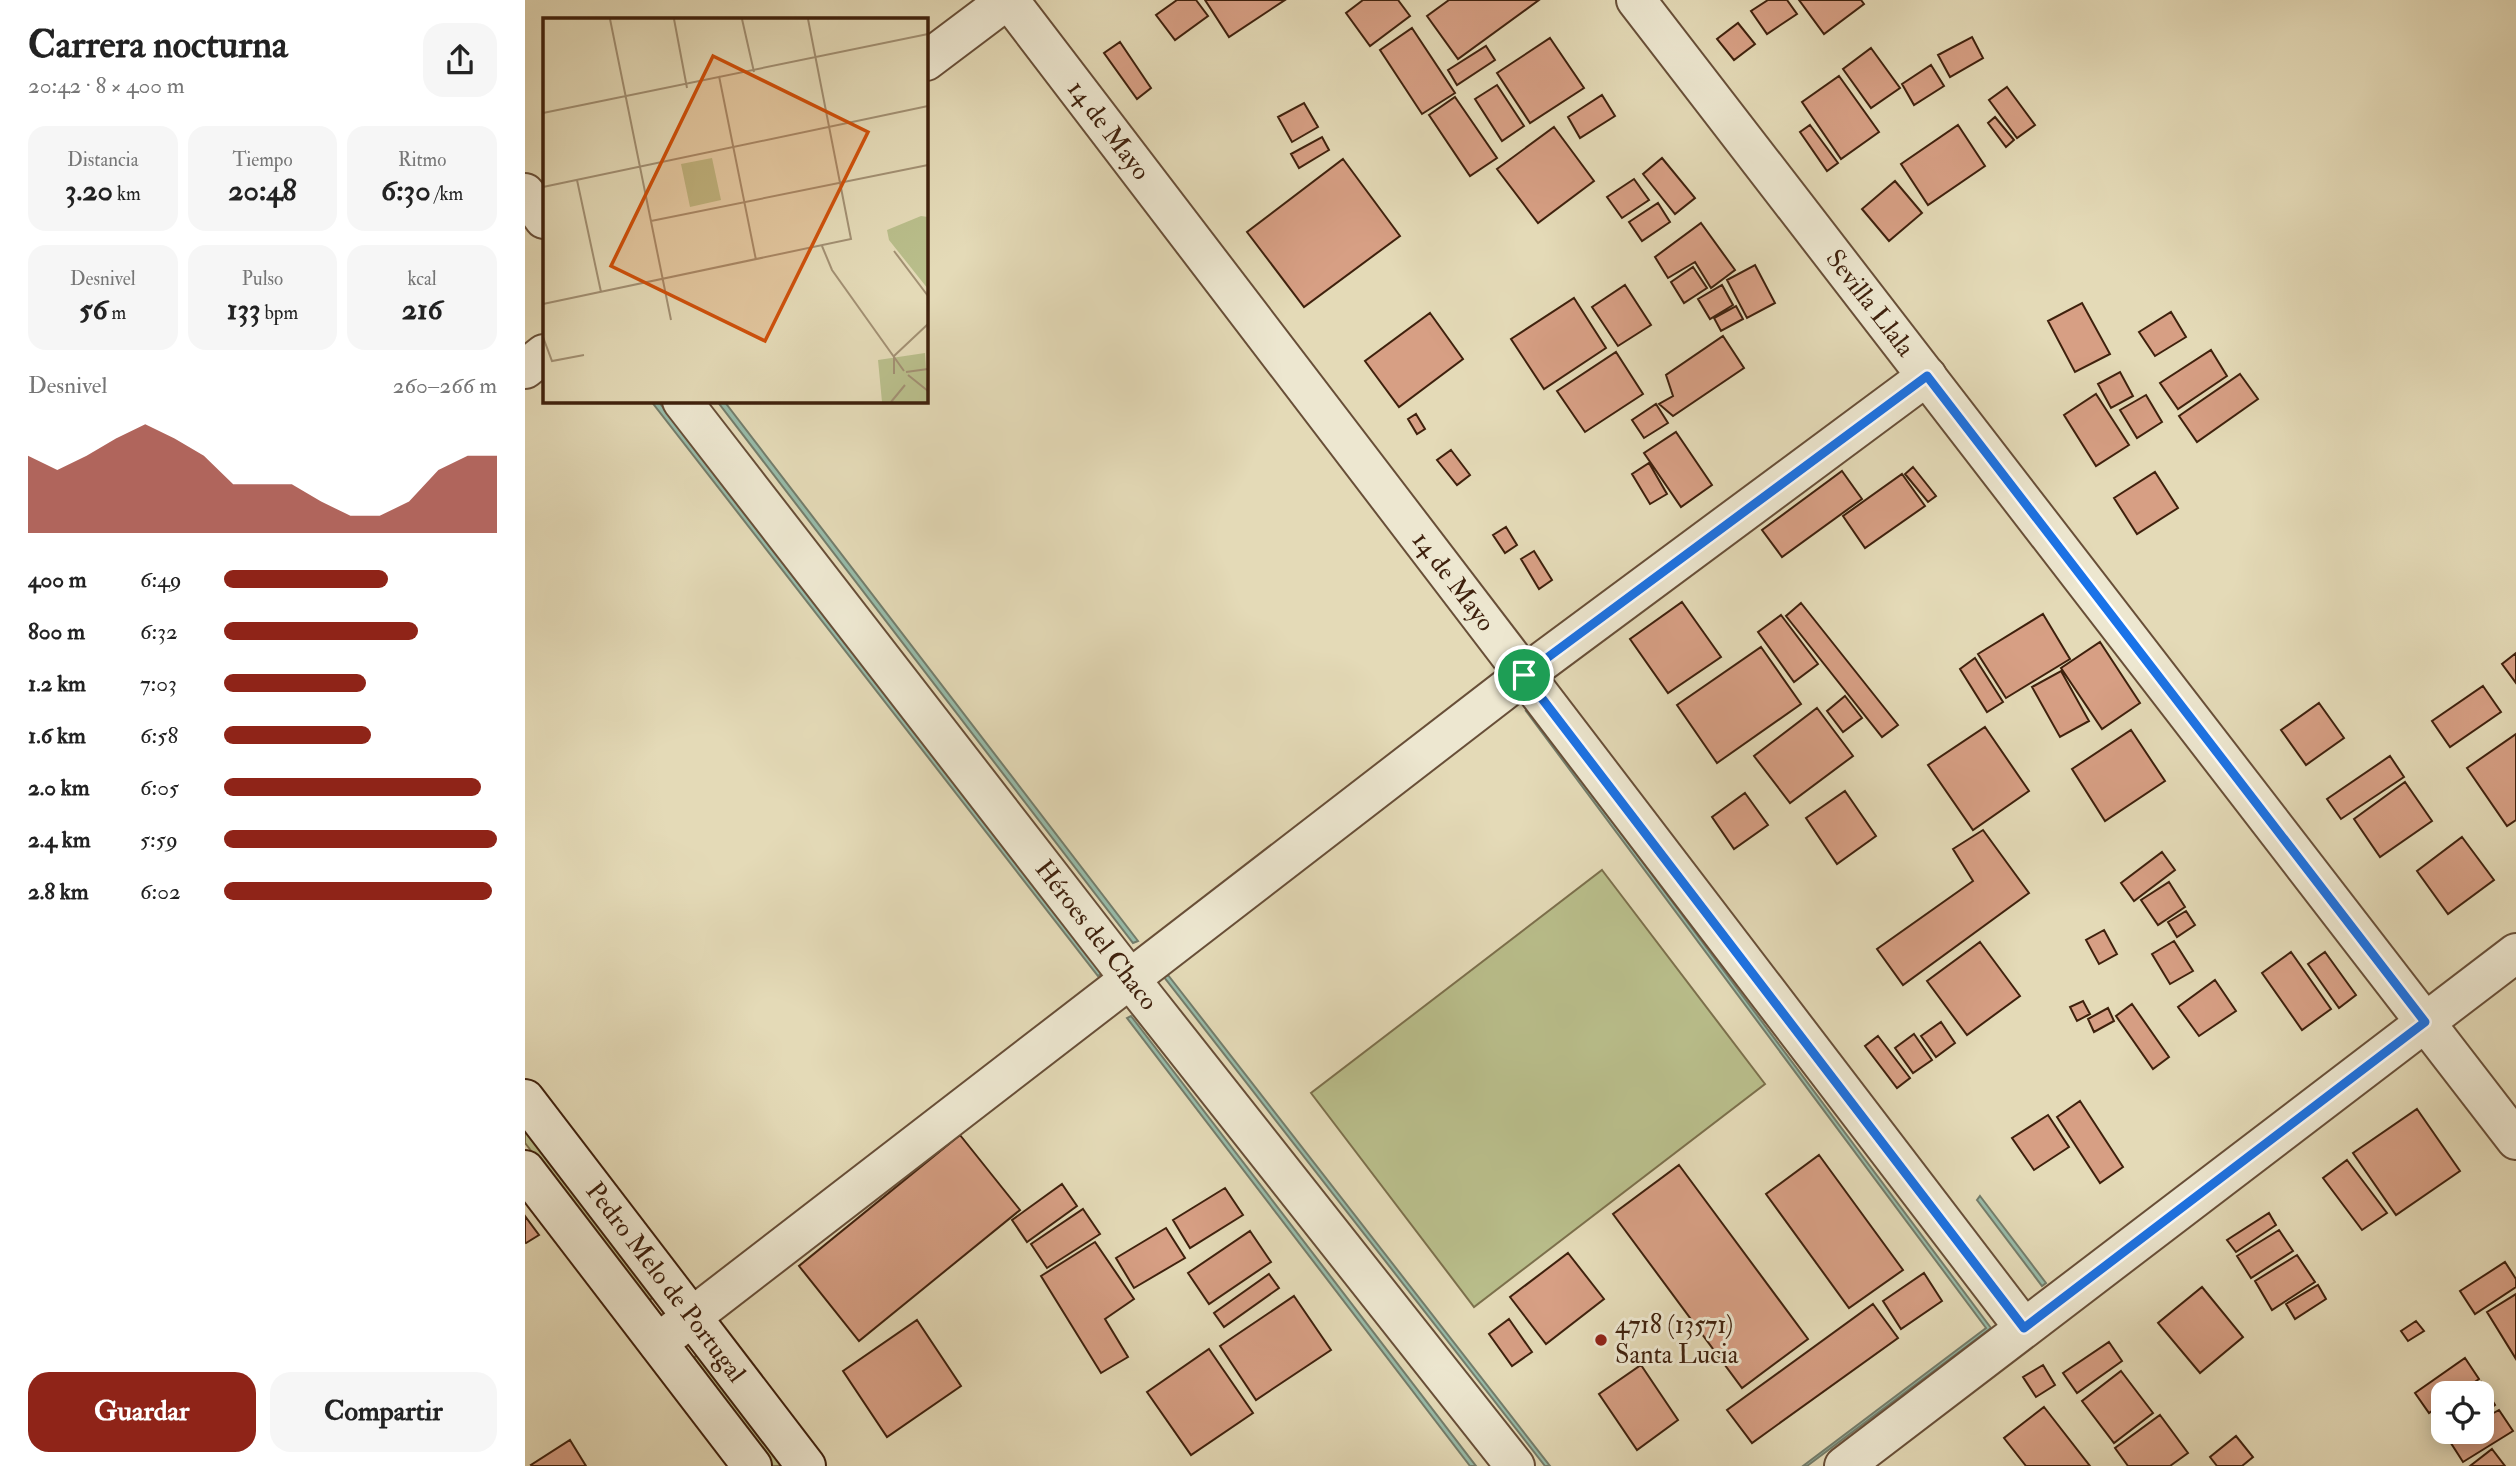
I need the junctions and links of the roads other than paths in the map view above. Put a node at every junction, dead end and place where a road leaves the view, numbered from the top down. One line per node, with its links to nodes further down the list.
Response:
1 (1007, 0): 3 (street); 10 (street, 14 de Mayo)
2 (1636, 0): 8 (street, Sevilla Llala)
3 (927, 60)
4 (525, 194): 5 (street)
5 (543, 218)
6 (543, 355): 7 (street)
7 (525, 369)
8 (1927, 376): 10 (street); 13 (street, Sevilla Llala)
9 (684, 402): 12 (street, Héroes del Chaco)
10 (1524, 675): 12 (street); 18 (street, 14 de Mayo)
11 (2516, 953): 13 (street)
12 (1130, 979): 17 (street); 22 (street, Héroes del Chaco)
13 (2425, 1022): 15 (street, Sevilla Llala); 18 (street)
14 (525, 1099): 17 (street, Pedro Melo de Portugal)
15 (2516, 1140)
16 (525, 1170): 19 (street, Pedro Melo de Portugal)
17 (692, 1316): 19 (street); 21 (street, Pedro Melo de Portugal)
18 (2024, 1328): 23 (street)
19 (658, 1343): 20 (street, Pedro Melo de Portugal)
20 (753, 1466)
21 (806, 1466)
22 (1515, 1466)
23 (1844, 1466)

